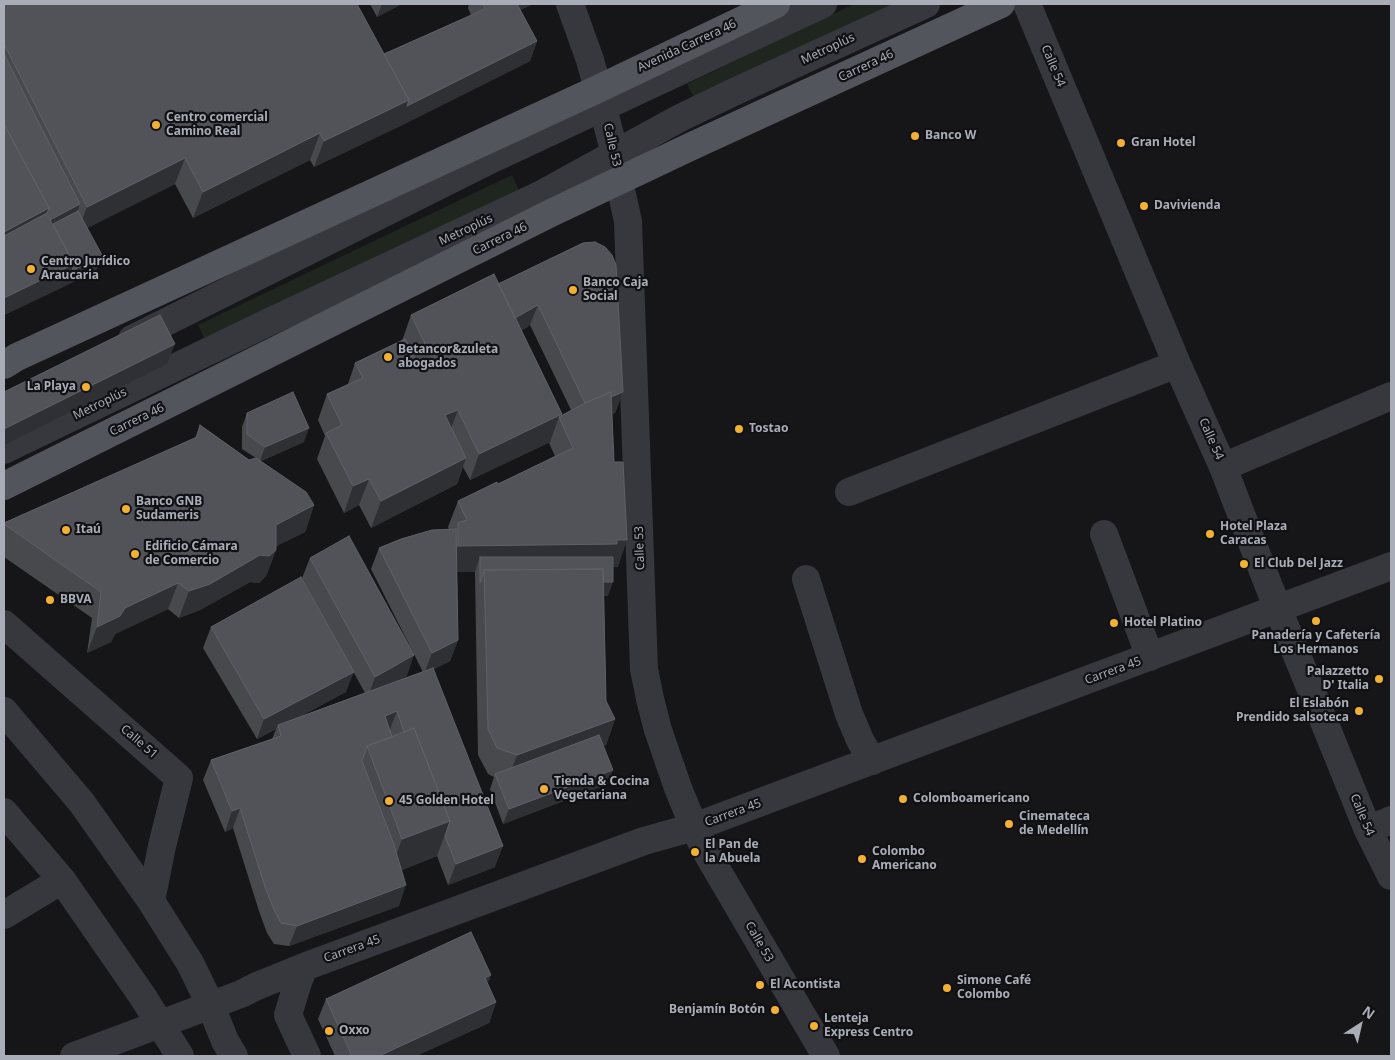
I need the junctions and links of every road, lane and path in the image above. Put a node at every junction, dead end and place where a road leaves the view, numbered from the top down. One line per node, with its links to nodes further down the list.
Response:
1 (570, 4): 7 (street, Calle 53)
2 (776, 4): 7 (main road, Avenida Carrera 46)
3 (823, 4): 7 (street)
4 (926, 4): 8 (street, Metroplús)
5 (1001, 4): 9 (main road, Carrera 46)
6 (1027, 4): 11 (street, Calle 54)
7 (600, 98): 8 (street, Calle 53); 10 (street); 12 (main road)
8 (615, 154): 9 (street, Calle 53); 14 (street, Metroplús)
9 (619, 181): 16 (main road, Carrera 46); 28 (street, Calle 53)
10 (110, 350)
11 (1177, 364): 15 (street, Calle 54); 17 (street)
12 (4, 365)
13 (1391, 396): 15 (street)
14 (4, 450)
15 (1223, 467): 21 (street, Calle 54)
16 (4, 486)
17 (850, 492)
18 (1104, 534): 23 (street)
19 (1391, 566): 21 (street, Carrera 45)
20 (806, 579): 25 (street)
21 (1279, 609): 23 (street, Carrera 45); 27 (street, Calle 54)
22 (4, 624): 31 (street, Calle 51)
23 (1150, 657): 25 (street, Carrera 45)
24 (4, 711): 31 (street)
25 (872, 761): 28 (street, Carrera 45)
26 (4, 812): 30 (street)
27 (1379, 825): 29 (street, Calle 54)
28 (694, 827): 33 (street, Carrera 45); 40 (street, Calle 53)
29 (1391, 876)
30 (62, 880): 32 (street); 35 (street)
31 (151, 901): 34 (street)
32 (4, 915)
33 (304, 967): 34 (street, Carrera 45); 39 (street)
34 (211, 1006): 35 (street, Carrera 45); 38 (street)
35 (160, 1023): 36 (street, Carrera 45); 37 (street)
36 (74, 1056)
37 (180, 1056)
38 (234, 1056)
39 (308, 1056)
40 (826, 1056)

